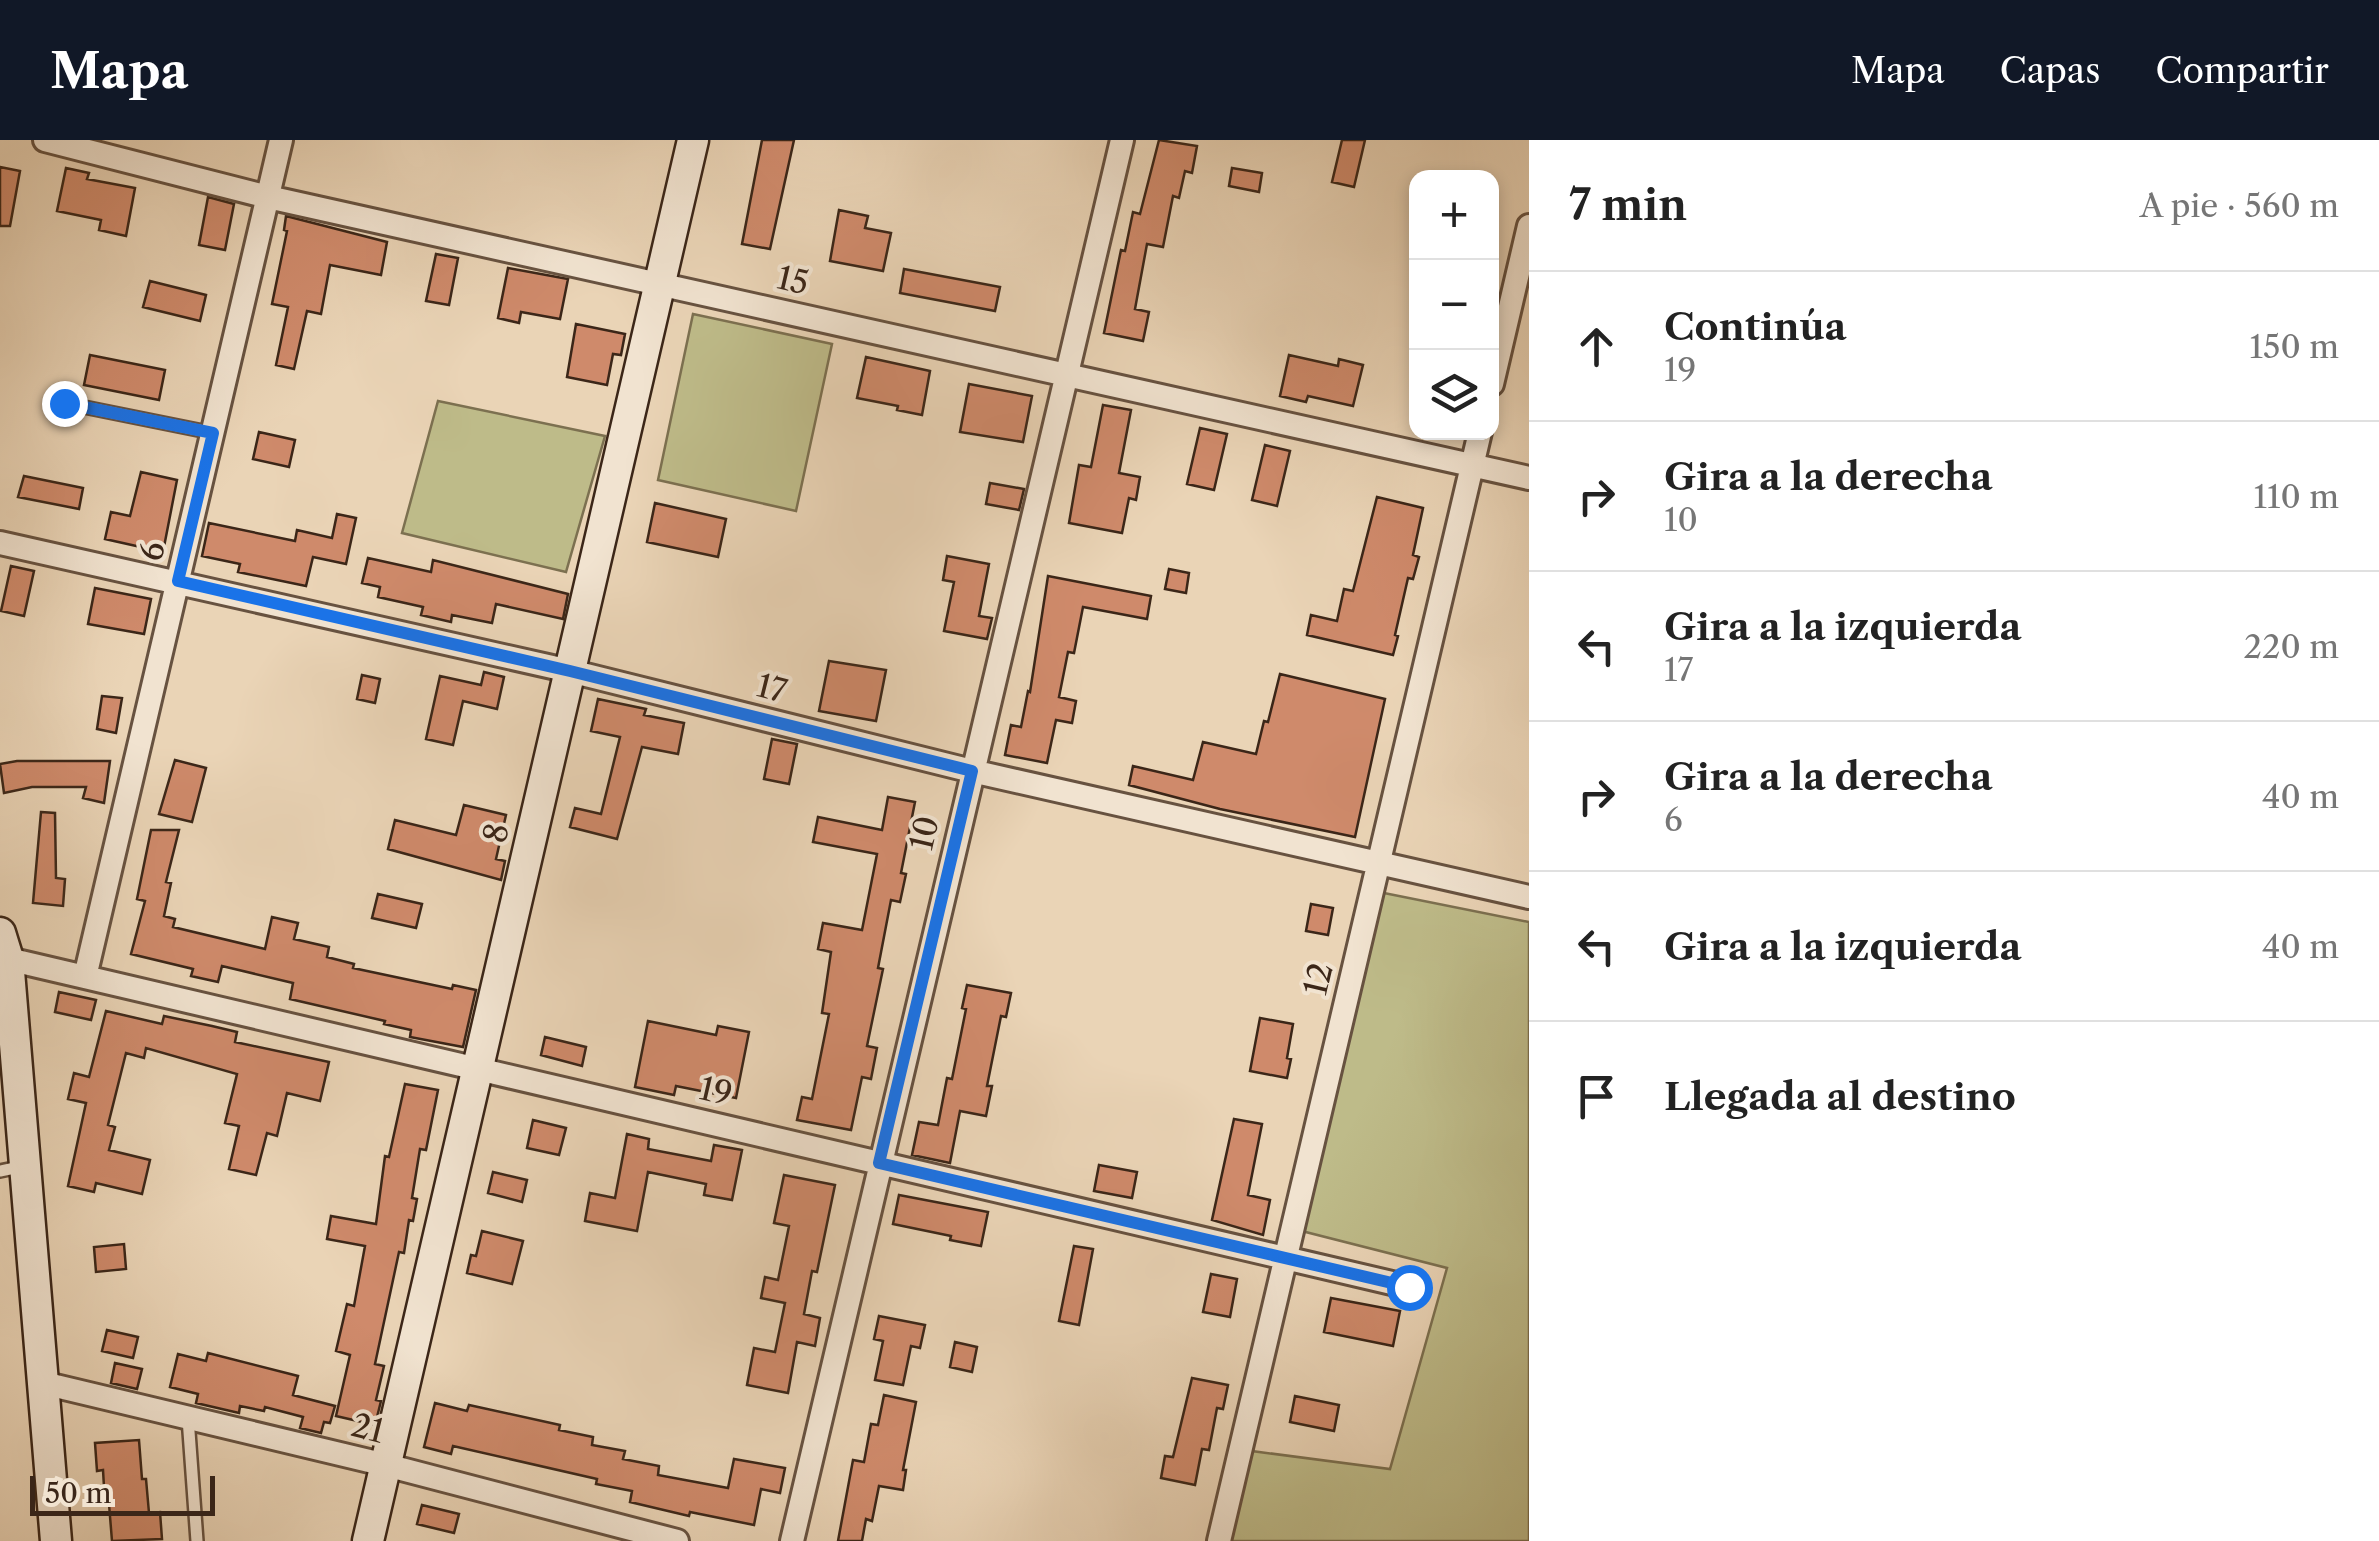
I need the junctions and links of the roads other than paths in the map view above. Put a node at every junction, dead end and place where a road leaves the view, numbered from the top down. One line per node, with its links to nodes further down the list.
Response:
1 (44, 140): 5 (street, 15)
2 (281, 140): 5 (street, 6)
3 (693, 140): 7 (street, 8)
4 (1122, 140): 9 (street, 10)
5 (268, 196): 7 (street, 15); 11 (street, 6)
6 (1529, 226): 8 (street)
7 (660, 284): 9 (street, 15); 17 (street, 8)
8 (1499, 354)
9 (1066, 374): 13 (street, 15); 18 (street, 10)
10 (64, 403): 11 (lane)
11 (213, 433): 16 (street, 6)
12 (1478, 440): 13 (street, 12)
13 (1472, 465): 14 (street, 15); 19 (street, 12)
14 (1529, 478)
15 (0, 542): 16 (street, 17)
16 (178, 581): 17 (street, 17); 22 (street, 6)
17 (570, 671): 18 (street, 17); 23 (street, 8)
18 (972, 771): 19 (street, 17); 24 (street, 10)
19 (1379, 862): 20 (street, 17); 26 (street, 12)
20 (1529, 897)
21 (4, 946): 22 (street, 19); 25 (street)
22 (86, 977): 23 (street, 19)
23 (478, 1069): 24 (street, 19); 30 (street, 8)
24 (879, 1163): 26 (street, 19); 35 (street, 10)
25 (12, 1169): 28 (street)
26 (1285, 1258): 27 (street, 19); 36 (street, 12)
27 (1409, 1287)
28 (43, 1383): 29 (street, 21); 31 (street)
29 (188, 1418): 30 (street, 21); 32 (lane)
30 (386, 1465): 33 (street, 8); 34 (street, 21)
31 (56, 1541)
32 (197, 1541)
33 (368, 1541)
34 (677, 1541)
35 (792, 1541)
36 (1219, 1541)

